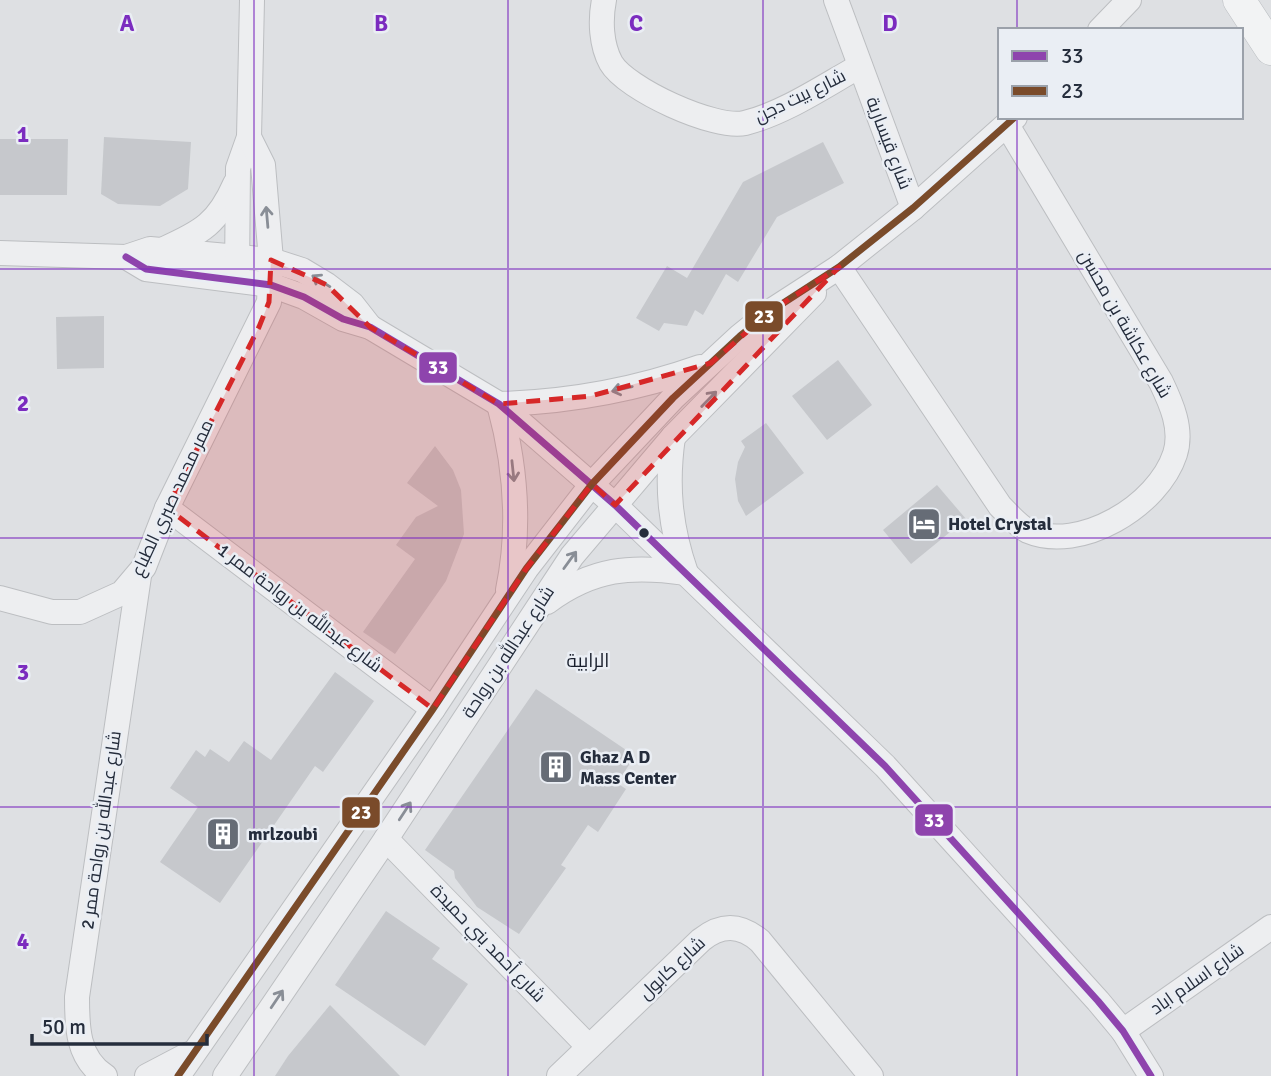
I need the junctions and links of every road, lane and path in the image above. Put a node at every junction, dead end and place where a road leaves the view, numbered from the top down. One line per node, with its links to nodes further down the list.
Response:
1 (252, 0): 10 (street)
2 (604, 0): 8 (street, شارع بيت دجن)
3 (836, 0): 8 (street, شارع قيسارية)
4 (1129, 0): 6 (street)
5 (1239, 0): 7 (main road)
6 (1102, 28)
7 (1271, 50)
8 (860, 66): 12 (street, شارع قيسارية)
9 (1011, 121): 12 (street, شارع عبدالله بن رواحة); 17 (street, شارع عكاشة بن محسن)
10 (249, 137): 11 (street); 16 (street, ممر محمد صبري الطباع, one-way to 10)
11 (238, 177): 13 (street); 18 (street)
12 (914, 208): 17 (street, شارع عبدالله بن رواحة)
13 (161, 250): 15 (street); 18 (street)
14 (0, 253): 15 (street)
15 (126, 257): 18 (street)
16 (271, 260): 18 (street); 19 (street, ممر محمد صبري الطباع); 20 (street, one-way to 16)
17 (839, 267): 21 (street, شارع عبدالله بن رواحة); 23 (street, شارع عبدالله بن رواحة, one-way to 17)
18 (237, 268): 19 (street)
19 (271, 285): 20 (street); 26 (street, ممر محمد صبري الطباع)
20 (370, 327): 22 (street)
21 (711, 363): 22 (street, one-way to 22); 24 (street, شارع عبدالله بن رواحة)
22 (499, 404): 24 (street); 30 (street, one-way to 30)
23 (673, 437): 25 (street, شارع عبدالله بن رواحة); 27 (street)
24 (592, 484): 25 (street); 30 (street, شارع عبدالله بن رواحة)
25 (615, 505): 27 (street); 31 (street, شارع عبدالله بن رواحة, one-way to 25)
26 (167, 508): 28 (street, ممر محمد صبري الطباع); 32 (street, شارع عبدالله بن رواحة ممر 1)
27 (686, 573): 31 (street); 35 (street)
28 (139, 576): 29 (street, ممر محمد صبري الطباع); 38 (street, شارع عبدالله بن رواحة ممر 2)
29 (0, 598)
30 (506, 599): 32 (street, شارع عبدالله بن رواحة)
31 (535, 611): 33 (street, شارع عبدالله بن رواحة, one-way to 31)
32 (433, 709): 37 (street, شارع عبدالله بن رواحة)
33 (386, 839): 36 (street, شارع أحمد بني حميدة); 41 (street, شارع عبدالله بن رواحة, one-way to 33)
34 (1271, 927): 35 (street, شارع اسلام اباد)
35 (1123, 1031): 44 (street)
36 (589, 1047): 42 (street, شارع كابول); 43 (street, شارع كابول)
37 (198, 1048): 39 (street); 40 (street, شارع عبدالله بن رواحة)
38 (105, 1076)
39 (147, 1076)
40 (178, 1076)
41 (225, 1076)
42 (559, 1076)
43 (871, 1076)
44 (1151, 1076)

